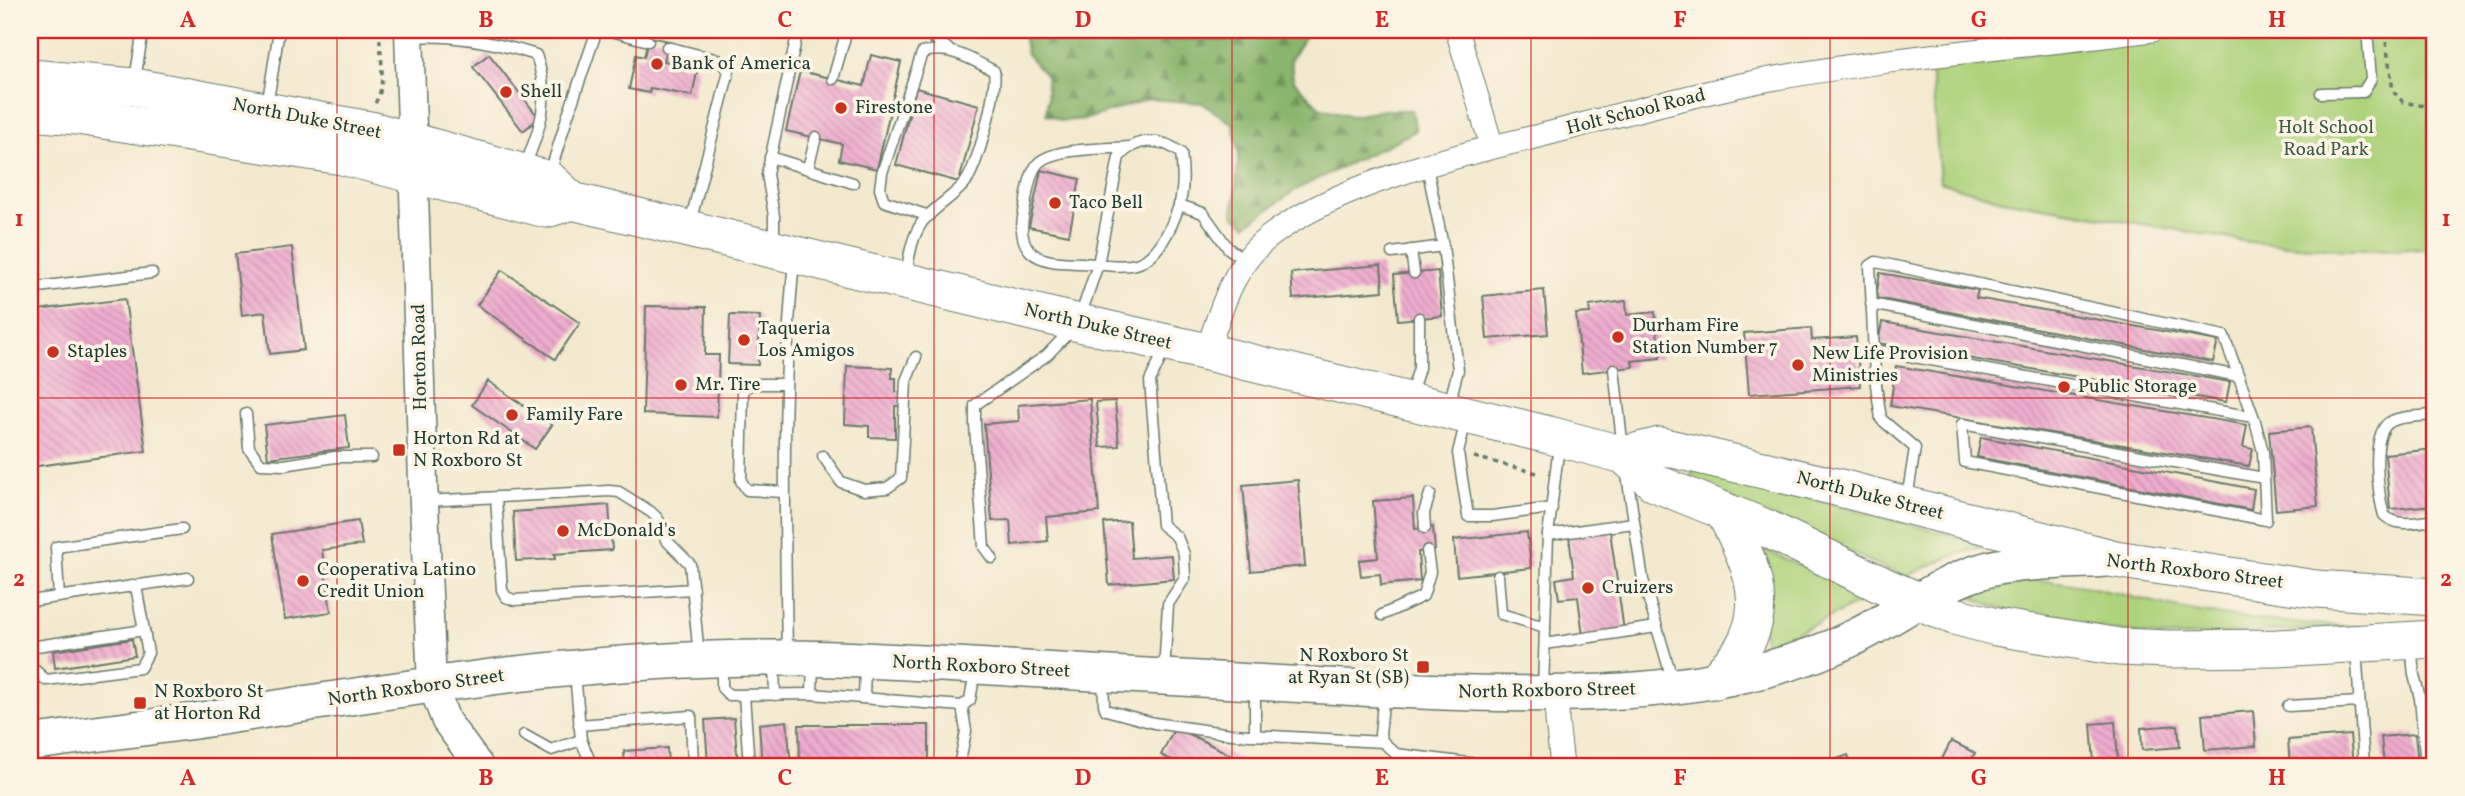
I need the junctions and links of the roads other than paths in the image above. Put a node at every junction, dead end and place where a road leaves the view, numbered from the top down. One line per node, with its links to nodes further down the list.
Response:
1 (143, 30): 21 (lane)
2 (156, 30): 13 (lane)
3 (266, 30): 14 (lane)
4 (279, 30): 23 (lane)
5 (597, 30): 33 (lane)
6 (608, 30): 16 (lane)
7 (798, 30): 29 (lane)
8 (847, 30): 20 (lane)
9 (923, 30): 18 (lane)
10 (1457, 30): 27 (street)
11 (2151, 30): 27 (street, Holt School Road)
12 (2367, 30): 22 (lane)
13 (184, 31): 14 (lane)
14 (234, 31)
15 (410, 33): 28 (street, Horton Road); 33 (lane)
16 (648, 41)
17 (667, 47): 36 (lane)
18 (950, 50): 35 (lane); 35 (lane)
19 (30, 78): 21 (highway, North Duke Street)
20 (833, 79)
21 (134, 87): 23 (highway, North Duke Street)
22 (2321, 93)
23 (267, 111): 28 (highway, North Duke Street)
24 (30, 112): 28 (highway, North Duke Street)
25 (816, 137): 31 (lane)
26 (1128, 147): 34 (lane); 42 (lane); 42 (lane)
27 (1492, 147): 30 (street, Holt School Road)
28 (415, 157): 33 (highway, North Duke Street); 33 (highway, North Duke Street); 70 (street, Horton Road)
29 (770, 157): 31 (lane); 39 (lane)
30 (1427, 166): 37 (lane); 41 (street, Holt School Road)
31 (808, 169): 32 (lane)
32 (853, 183)
33 (548, 184): 36 (highway, North Duke Street)
34 (1179, 205): 41 (lane); 42 (lane)
35 (929, 216): 45 (lane)
36 (689, 229): 39 (highway, North Duke Street)
37 (1443, 246): 38 (lane); 59 (lane)
38 (1411, 250): 40 (lane); 44 (lane)
39 (785, 252): 45 (highway, North Duke Street); 56 (lane)
40 (1392, 253)
41 (1247, 262): 52 (street, Holt School Road)
42 (1098, 264): 49 (lane)
43 (152, 273): 46 (lane)
44 (1414, 273)
45 (906, 282): 49 (highway, North Duke Street)
46 (30, 288)
47 (1871, 304): 51 (lane); 55 (lane); 55 (lane)
48 (1419, 318): 57 (lane)
49 (1078, 323): 50 (highway, North Duke Street); 80 (lane)
50 (1168, 344): 52 (highway, North Duke Street); 105 (lane)
51 (1874, 350): 60 (lane); 71 (lane)
52 (1207, 352): 57 (highway, North Duke Street)
53 (916, 357): 63 (lane)
54 (1614, 369): 64 (lane)
55 (2238, 376): 60 (lane)
56 (786, 384): 67 (lane); 67 (lane)
57 (1409, 402): 59 (highway, North Duke Street)
58 (246, 414): 65 (lane)
59 (1457, 414): 62 (highway, North Duke Street); 72 (lane)
60 (2253, 417): 66 (lane)
61 (2435, 417): 74 (lane)
62 (1560, 438): 64 (highway, North Duke Street); 72 (lane)
63 (823, 456)
64 (1624, 456): 71 (highway, North Duke Street); 73 (highway, North Duke Street); 75 (lane)
65 (372, 457)
66 (2264, 478): 66 (lane)
67 (784, 492): 98 (lane)
68 (1430, 494): 76 (lane)
69 (496, 497): 70 (lane); 85 (lane); 85 (lane)
70 (424, 501): 108 (street, Horton Road)
71 (1906, 505): 81 (highway, North Duke Street)
72 (1552, 508): 78 (lane)
73 (1724, 511): 89 (highway, North Duke Street); 106 (highway)
74 (2435, 520)
75 (1633, 523): 78 (lane); 92 (lane)
76 (1425, 528)
77 (183, 529): 86 (lane)
78 (1548, 535): 91 (lane)
79 (1427, 551): 90 (lane)
80 (992, 558)
81 (2115, 559): 87 (highway, North Roxboro Street); 89 (main road, North Roxboro Street)
82 (1498, 576): 91 (lane)
83 (188, 579): 84 (lane)
84 (136, 586): 86 (lane); 93 (lane)
85 (693, 589): 99 (lane)
86 (59, 597): 88 (lane)
87 (2435, 597)
88 (30, 601)
89 (1920, 601): 96 (highway); 106 (main road, North Roxboro Street)
90 (1382, 615)
91 (1545, 626): 95 (lane)
92 (1656, 627): 95 (lane); 109 (lane)
93 (144, 630): 97 (lane); 101 (lane)
94 (2423, 640): 96 (highway); 133 (lane)
95 (1545, 643): 111 (lane)
96 (2356, 645): 116 (lane)
97 (30, 647)
98 (791, 658): 99 (main road, North Roxboro Street); 100 (main road, North Roxboro Street); 113 (lane); 114 (lane)
99 (710, 659): 103 (main road, North Roxboro Street); 112 (lane)
100 (865, 660): 102 (main road, North Roxboro Street); 115 (lane)
101 (30, 666)
102 (976, 666): 104 (main road, North Roxboro Street); 117 (lane)
103 (575, 667): 108 (main road, North Roxboro Street); 119 (lane)
104 (1103, 674): 105 (main road, North Roxboro Street); 120 (lane)
105 (1164, 677): 107 (main road, North Roxboro Street)
106 (1716, 680): 109 (main road, North Roxboro Street)
107 (1255, 682): 110 (main road, North Roxboro Street); 120 (lane)
108 (432, 684): 124 (main road, North Roxboro Street); 125 (street, Horton Road)
109 (1674, 686): 111 (main road, North Roxboro Street)
110 (1384, 689): 111 (main road, North Roxboro Street); 123 (lane)
111 (1550, 693): 131 (street)
112 (744, 695): 113 (lane); 128 (lane)
113 (775, 695): 114 (lane)
114 (812, 695): 115 (lane)
115 (864, 698): 117 (lane)
116 (2359, 702): 118 (lane); 132 (lane)
117 (962, 706): 129 (lane)
118 (2288, 706)
119 (579, 725): 122 (lane); 127 (lane)
120 (1255, 734): 123 (lane)
121 (524, 735): 122 (lane)
122 (580, 740): 126 (lane)
123 (1382, 742): 130 (lane)
124 (30, 743)
125 (479, 766)
126 (592, 766)
127 (692, 766)
128 (749, 766)
129 (959, 766)
130 (1493, 766)
131 (1562, 766)
132 (2364, 766)
133 (2426, 766)

